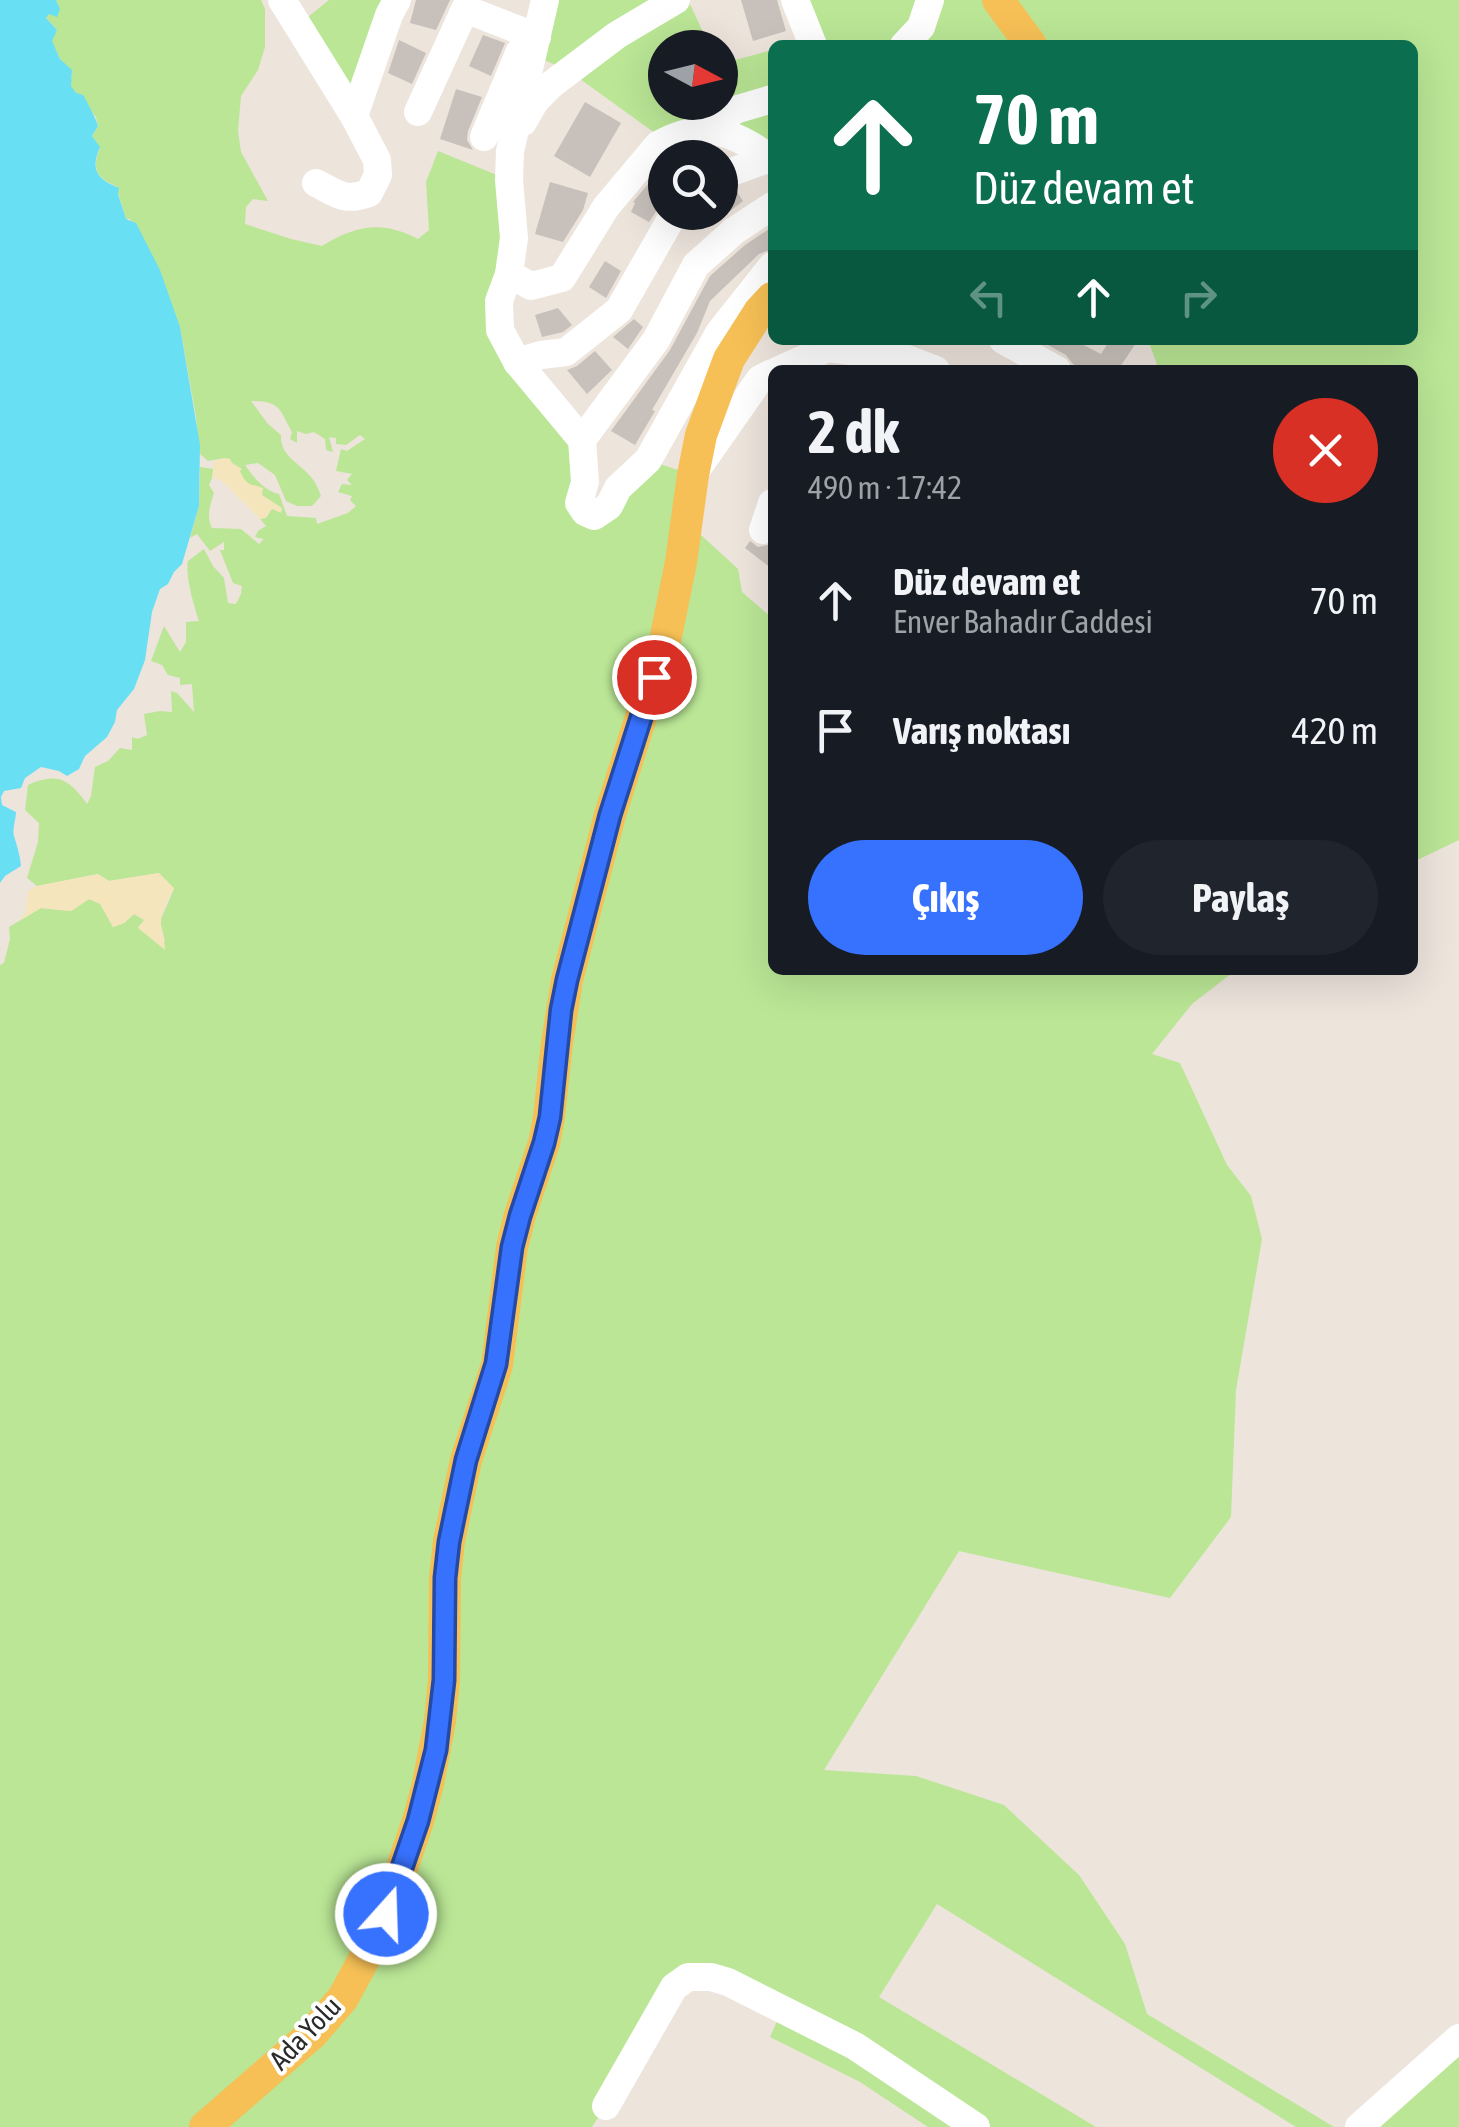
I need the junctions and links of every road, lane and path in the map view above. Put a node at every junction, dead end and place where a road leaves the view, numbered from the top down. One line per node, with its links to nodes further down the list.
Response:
1 (282, 0): 14 (street)
2 (397, 0): 14 (street)
3 (567, 0): 8 (street)
4 (676, 0): 16 (street)
5 (794, 0): 9 (street)
6 (930, 0): 10 (street)
7 (998, 0): 11 (main road)
8 (538, 22): 13 (street); 16 (street)
9 (811, 40)
10 (909, 40)
11 (1027, 40)
12 (768, 101): 15 (street)
13 (418, 112)
14 (354, 116): 20 (street)
15 (698, 129): 17 (street); 24 (street)
16 (498, 140): 24 (street)
17 (768, 156)
18 (768, 160): 19 (street)
19 (738, 170)
20 (316, 183)
21 (768, 209): 32 (street)
22 (664, 230): 27 (street)
23 (768, 271): 32 (street)
24 (510, 274): 27 (street)
25 (768, 302): 33 (main road, Ada Yolu)
26 (1012, 345): 30 (street)
27 (517, 362): 32 (street)
28 (791, 365): 29 (street)
29 (923, 365)
30 (1048, 365)
31 (768, 376): 33 (street)
32 (582, 440)
33 (693, 474): 36 (main road, Ada Yolu)
34 (1459, 2038): 38 (street)
35 (606, 2106): 37 (street)
36 (204, 2127)
37 (976, 2127)
38 (1359, 2127)

